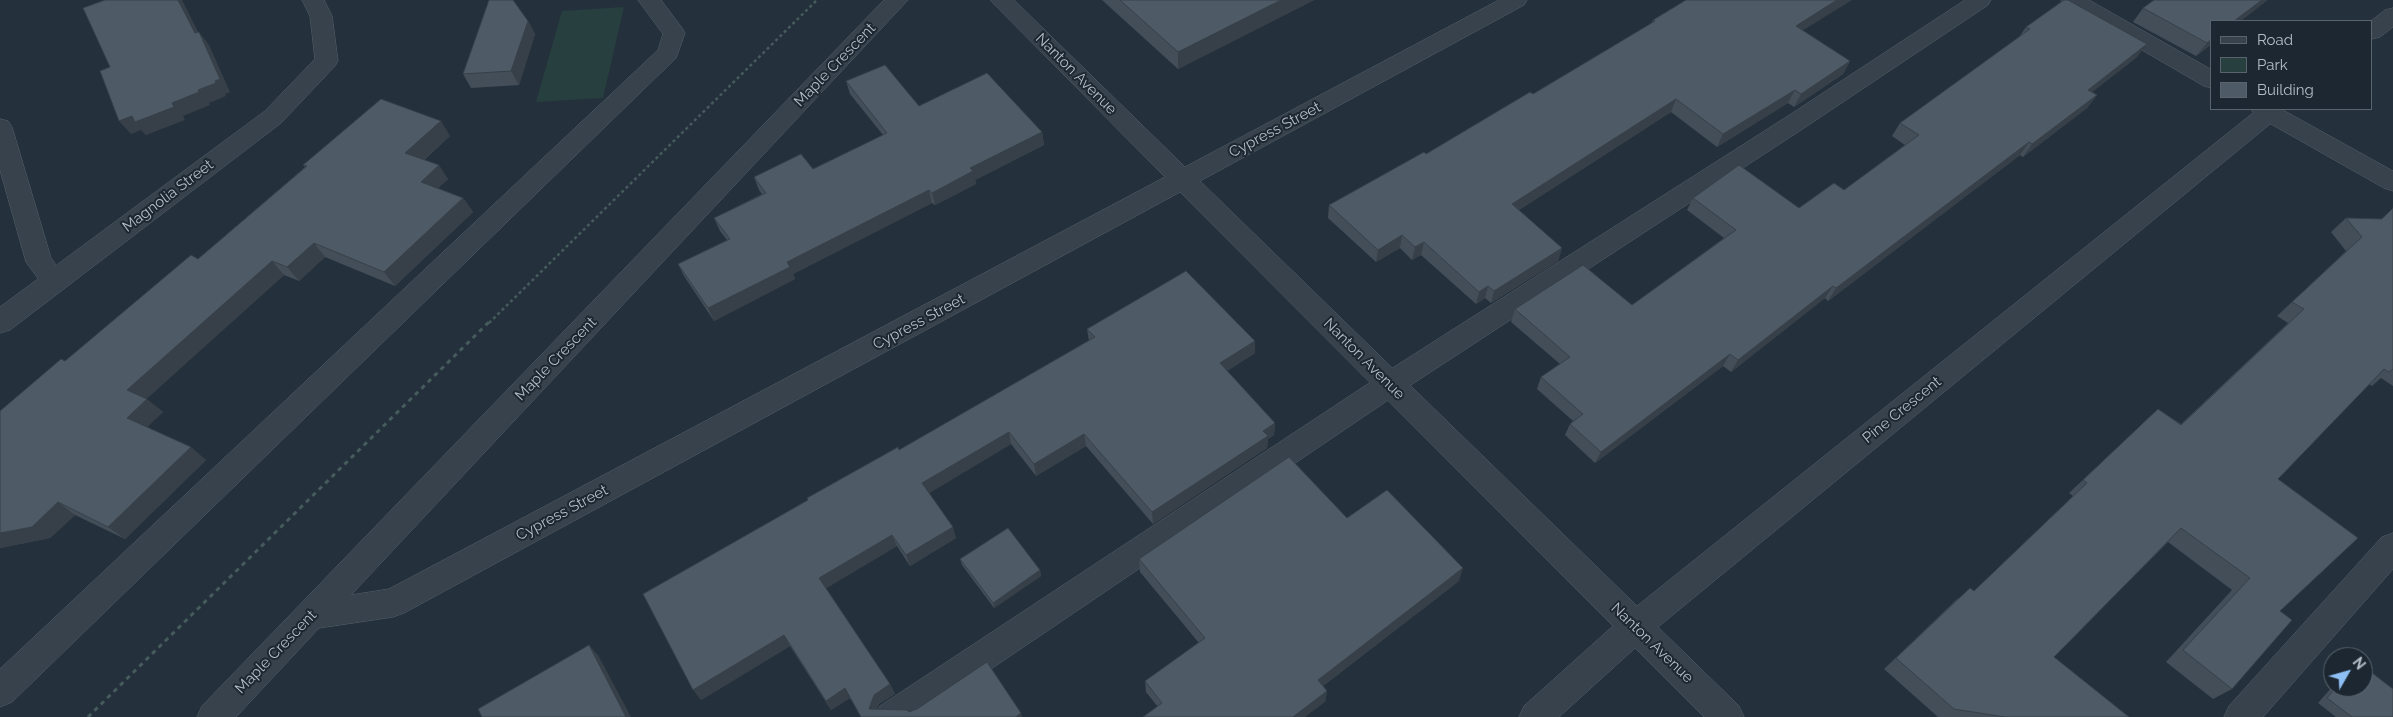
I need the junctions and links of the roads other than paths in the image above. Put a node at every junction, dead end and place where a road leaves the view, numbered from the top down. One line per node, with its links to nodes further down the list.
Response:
1 (312, 0): 15 (street, Magnolia Street)
2 (649, 0): 21 (street)
3 (897, 0): 19 (street, Maple Crescent)
4 (1001, 0): 13 (street, Nanton Avenue)
5 (1516, 0): 13 (street, Cypress Street)
6 (1980, 0): 17 (street)
7 (2072, 0): 10 (street)
8 (2393, 15): 9 (street)
9 (2373, 31)
10 (2210, 79)
11 (2268, 110): 14 (street); 20 (street, Pine Crescent)
12 (0, 128): 15 (street)
13 (1183, 180): 17 (street, Nanton Avenue); 19 (street, Cypress Street)
14 (2393, 182)
15 (54, 281): 16 (street, Magnolia Street)
16 (0, 322)
17 (1390, 384): 20 (street, Nanton Avenue); 23 (street)
18 (2393, 547): 26 (street)
19 (312, 615): 22 (street, Maple Crescent)
20 (1636, 627): 24 (street, Pine Crescent); 25 (street, Nanton Avenue)
21 (0, 691)
22 (214, 717)
23 (892, 717)
24 (1536, 717)
25 (1727, 717)
26 (2241, 717)

